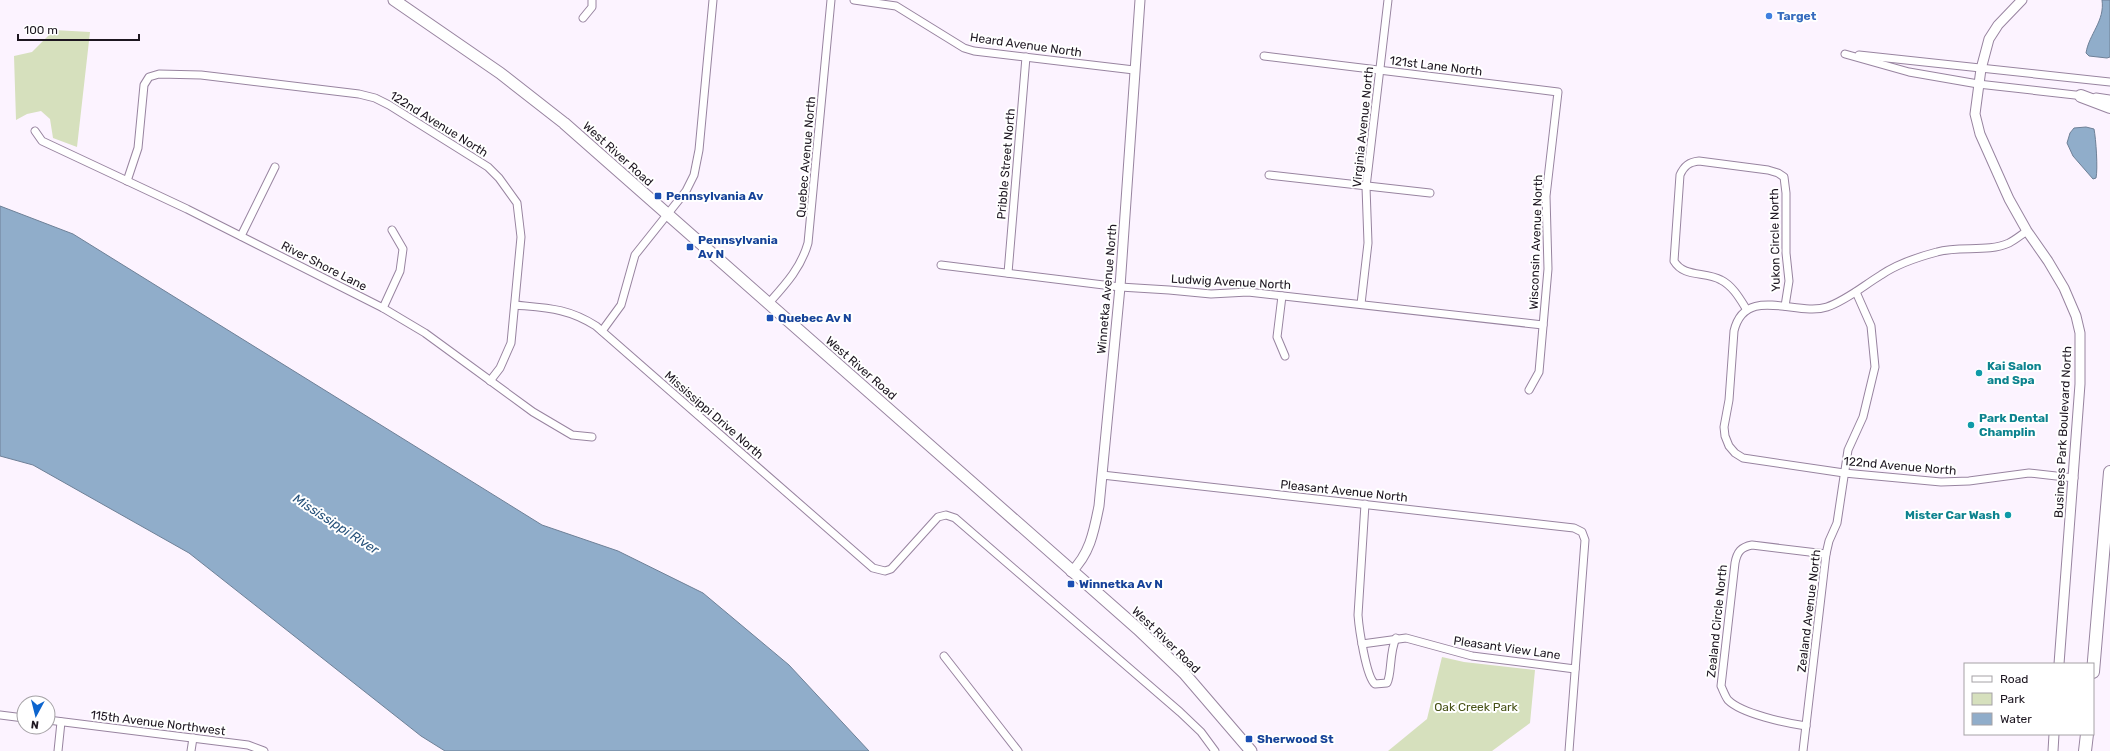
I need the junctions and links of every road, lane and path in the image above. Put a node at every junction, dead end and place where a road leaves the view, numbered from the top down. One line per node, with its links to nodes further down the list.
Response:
1 (394, 0): 27 (main road, West River Road)
2 (592, 0): 9 (street)
3 (713, 0): 27 (street)
4 (831, 0): 36 (street, Quebec Avenue North)
5 (854, 0): 11 (street, Heard Avenue North)
6 (1140, 0): 14 (street, Winnetka Avenue North)
7 (1388, 0): 13 (street, Virginia Avenue North)
8 (2022, 0): 12 (street, Business Park Boulevard North)
9 (583, 18)
10 (1264, 56): 13 (street, 121st Lane North)
11 (1026, 57): 14 (street, Heard Avenue North); 32 (street, Pribble Street North)
12 (1981, 68): 15 (street); 16 (street, Business Park Boulevard North); 16 (street)
13 (1380, 69): 17 (street, 121st Lane North); 25 (street, Virginia Avenue North)
14 (1134, 70): 33 (street, Winnetka Avenue North)
15 (2110, 82)
16 (1978, 84): 18 (street); 29 (street, Business Park Boulevard North)
17 (1558, 92): 42 (street, Wisconsin Avenue North)
18 (2081, 96): 19 (street); 20 (highway)
19 (2110, 99)
20 (2110, 107)
21 (35, 131): 24 (street, River Shore Lane)
22 (275, 168): 30 (street)
23 (1269, 175): 25 (street)
24 (127, 181): 30 (street, River Shore Lane); 38 (street, 122nd Avenue North)
25 (1366, 187): 26 (street); 37 (street, Virginia Avenue North)
26 (1430, 193)
27 (667, 215): 36 (main road, West River Road); 43 (street)
28 (392, 230): 40 (street)
29 (2027, 231): 34 (street); 51 (street, Business Park Boulevard North)
30 (241, 236): 40 (street, River Shore Lane)
31 (940, 265): 32 (street, Ludwig Avenue North)
32 (1008, 272): 33 (street, Ludwig Avenue North)
33 (1120, 288): 35 (street, Ludwig Avenue North); 50 (street, Winnetka Avenue North)
34 (1856, 292): 39 (street); 48 (street, Zealand Avenue North)
35 (1282, 296): 37 (street, Ludwig Avenue North); 44 (street)
36 (768, 304): 54 (main road, West River Road)
37 (1361, 304): 42 (street, Ludwig Avenue North)
38 (515, 305): 43 (street, Mississippi Drive North); 45 (street, 122nd Avenue North)
39 (1785, 306): 41 (street); 41 (street, Yukon Circle North)
40 (383, 308): 45 (street, River Shore Lane)
41 (1747, 310): 48 (street, 122nd Avenue North)
42 (1543, 325): 46 (street, Wisconsin Avenue North)
43 (602, 331): 73 (street, Mississippi Drive North)
44 (1285, 356)
45 (490, 381): 47 (street, River Shore Lane)
46 (1529, 390)
47 (592, 437)
48 (1844, 472): 51 (street, 122nd Avenue North); 53 (street, Zealand Avenue North)
49 (2110, 472): 59 (highway)
50 (1102, 475): 52 (street, Pleasant Avenue North); 54 (street, Winnetka Avenue North)
51 (2074, 478): 58 (street, Business Park Boulevard North)
52 (1365, 504): 56 (street); 60 (street, Pleasant Avenue North)
53 (1826, 554): 65 (street, Zealand Avenue North); 65 (street, Zealand Circle North)
54 (1071, 572): 74 (main road, West River Road)
55 (1396, 638): 56 (street, Pleasant View Lane); 56 (street); 60 (street, Pleasant View Lane)
56 (1362, 644)
57 (944, 656): 72 (street)
58 (2059, 663)
59 (2094, 663)
60 (1575, 668): 75 (street)
61 (0, 715): 62 (street)
62 (16, 717)
63 (56, 721): 64 (street, 115th Avenue Northwest)
64 (62, 722): 68 (street, 115th Avenue Northwest); 69 (street)
65 (1806, 726): 76 (street, Zealand Avenue North)
66 (2054, 735): 77 (street)
67 (2087, 735): 78 (highway)
68 (193, 738): 70 (street); 71 (street, 115th Avenue Northwest)
69 (58, 751)
70 (191, 751)
71 (264, 751)
72 (1018, 751)
73 (1215, 751)
74 (1251, 751)
75 (1569, 751)
76 (1803, 751)
77 (2053, 751)
78 (2085, 751)

